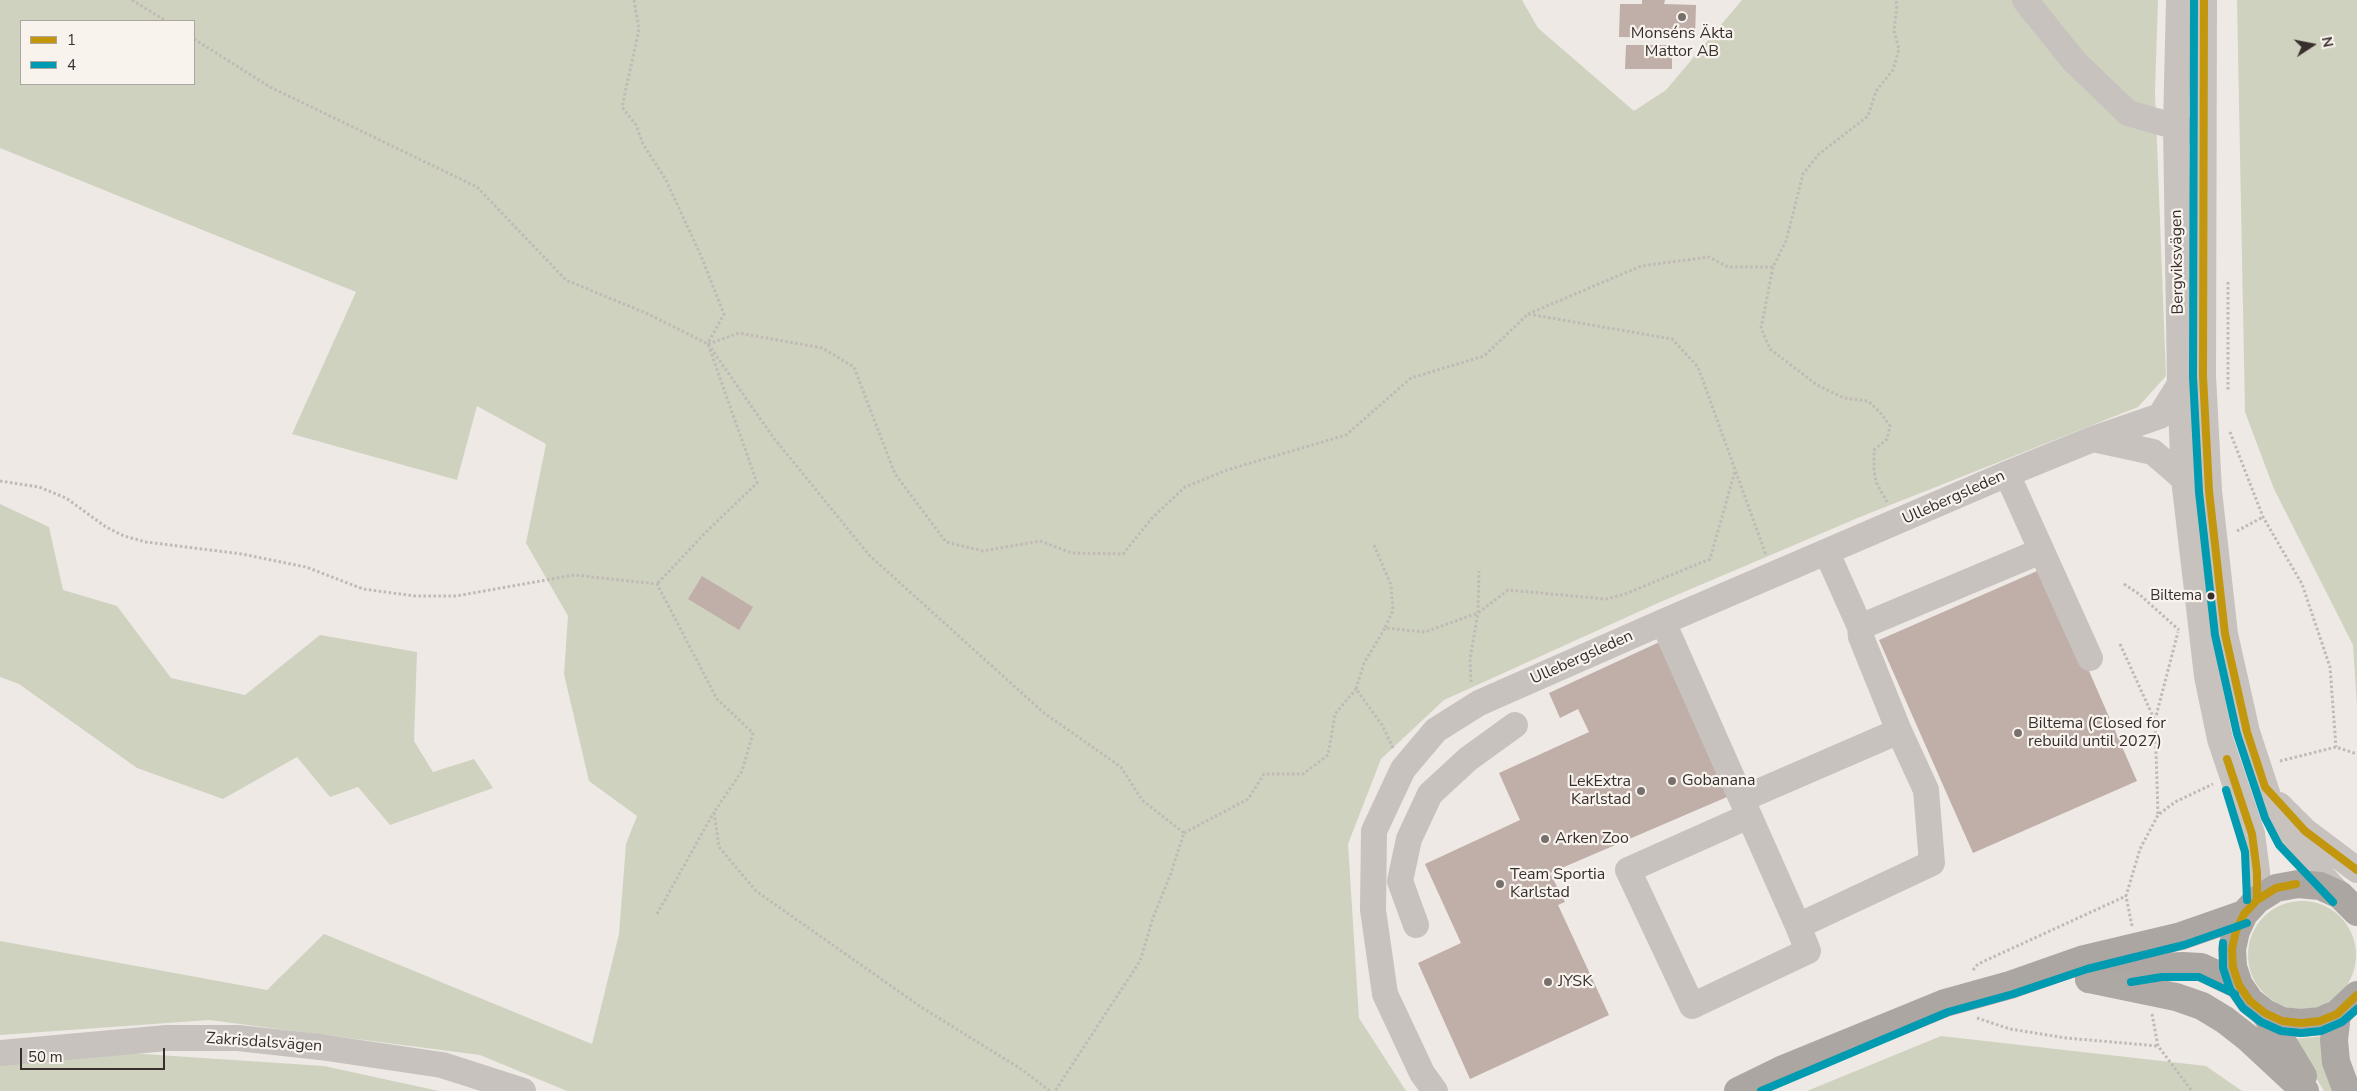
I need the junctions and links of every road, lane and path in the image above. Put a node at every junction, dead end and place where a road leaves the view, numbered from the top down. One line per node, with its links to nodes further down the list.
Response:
1 (132, 0): 7 (path)
2 (634, 0): 14 (path)
3 (1895, 0): 11 (path)
4 (2025, 0): 9 (street)
5 (2179, 0): 9 (street, Bergviksvägen)
6 (2204, 0): 10 (street, Bergviksvägen)
7 (164, 20)
8 (195, 40): 14 (path)
9 (2176, 126): 10 (street); 15 (street, Bergviksvägen)
10 (2204, 134): 51 (street, Bergviksvägen)
11 (1773, 267): 13 (path); 24 (path)
12 (2228, 276): 16 (path)
13 (1528, 314): 14 (path); 19 (path)
14 (708, 344): 31 (path); 56 (path)
15 (2180, 384): 18 (street, Ullebergsleden); 21 (street, Bergviksvägen)
16 (2228, 400)
17 (2228, 427): 23 (path)
18 (2093, 439): 20 (street, Ullebergsleden); 21 (street)
19 (1735, 470): 30 (path); 33 (path)
20 (2007, 474): 24 (street, Ullebergsleden); 27 (street)
21 (2184, 479): 60 (street, Bergviksvägen)
22 (0, 481): 31 (path)
23 (2263, 516): 25 (path); 46 (path)
24 (1895, 523): 28 (street, Ullebergsleden)
25 (2237, 531)
26 (1374, 545): 36 (path)
27 (2042, 551): 37 (street); 40 (street)
28 (1827, 553): 30 (street, Ullebergsleden); 37 (street)
29 (1479, 571): 33 (path)
30 (1774, 576): 34 (street, Ullebergsleden)
31 (657, 584): 54 (path)
32 (2124, 584): 38 (path)
33 (1478, 613): 36 (path); 42 (path)
34 (1664, 622): 42 (street, Ullebergsleden); 53 (street)
35 (2181, 625): 38 (path)
36 (1385, 628): 41 (path)
37 (1860, 628): 45 (street)
38 (2179, 630): 43 (path)
39 (2120, 644): 43 (path)
40 (2090, 658)
41 (1356, 689): 49 (path); 56 (path)
42 (1479, 703): 49 (street, Ullebergsleden)
43 (2155, 721): 55 (path)
44 (1515, 725): 52 (street)
45 (1899, 731): 53 (street); 63 (street)
46 (2336, 747): 47 (path); 48 (path)
47 (2357, 754)
48 (2280, 761)
49 (1403, 769): 52 (street); 79 (street, Ullebergsleden)
50 (2215, 783): 55 (path)
51 (2265, 787): 57 (street, Bergviksvägen); 59 (street, Bergviksvägen)
52 (1430, 794): 62 (street)
53 (1746, 808): 63 (street); 63 (street)
54 (714, 812): 61 (path); 77 (path)
55 (2158, 815): 58 (path)
56 (1184, 833): 78 (path)
57 (2357, 870)
58 (2126, 896): 64 (path); 65 (path)
59 (2349, 904): 60 (main road)
60 (2250, 907): 67 (main road); 68 (main road)
61 (657, 914)
62 (1416, 925)
63 (1798, 926)
64 (2133, 929)
65 (1967, 977)
66 (2089, 979): 67 (main road); 68 (main road); 82 (highway)
67 (2010, 985): 70 (main road)
68 (2239, 985): 72 (main road)
69 (2357, 995): 73 (main road)
70 (1945, 1003): 74 (path); 80 (main road)
71 (2151, 1012): 74 (path)
72 (2265, 1013): 73 (main road); 83 (highway)
73 (2336, 1014): 84 (highway)
74 (2158, 1046): 81 (path)
75 (0, 1053): 76 (street, Zakrisdalsvägen)
76 (523, 1091)
77 (1050, 1091)
78 (1055, 1091)
79 (1434, 1091)
80 (1738, 1091)
81 (2192, 1091)
82 (2305, 1091)
83 (2312, 1091)
84 (2347, 1091)

